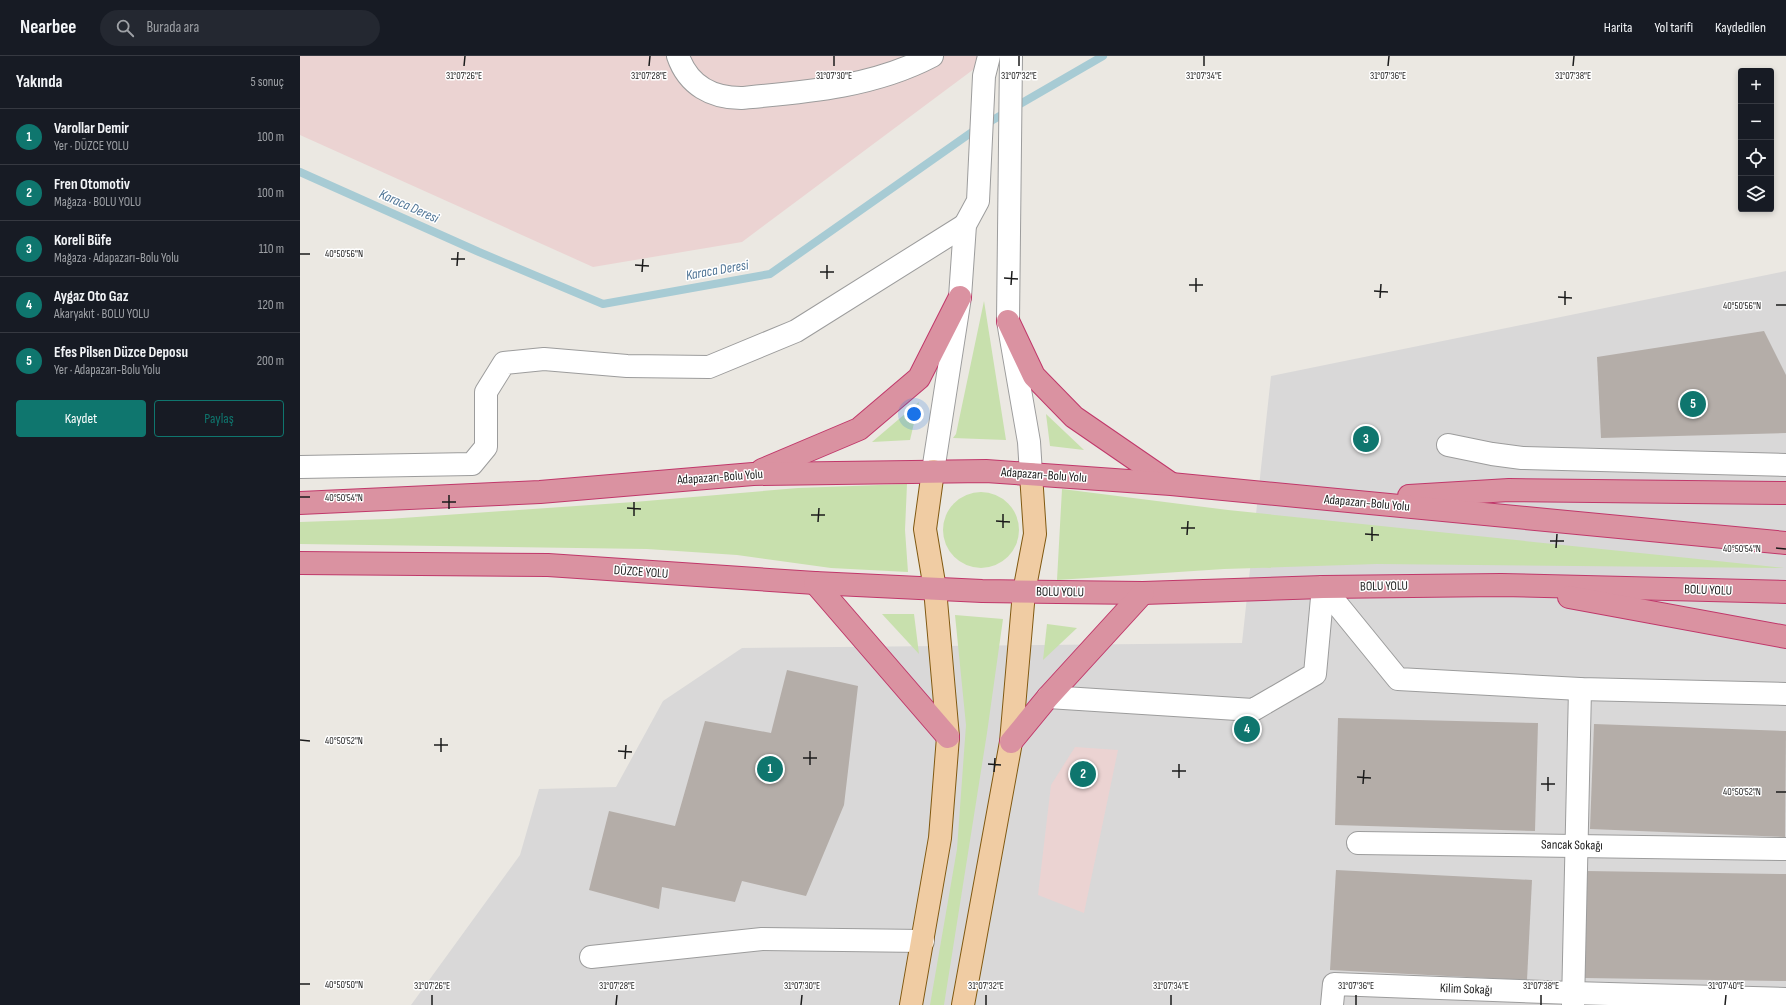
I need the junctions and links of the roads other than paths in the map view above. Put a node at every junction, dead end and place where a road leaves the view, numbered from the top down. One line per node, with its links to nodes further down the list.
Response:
1 (678, 56): 4 (street)
2 (932, 56): 4 (street)
3 (1011, 56): 8 (street)
4 (895, 64)
5 (987, 66): 6 (street)
6 (965, 225): 7 (street); 11 (street)
7 (960, 297): 12 (street); 13 (highway)
8 (1008, 321): 14 (street); 15 (highway)
9 (1448, 445): 10 (street)
10 (1786, 465)
11 (300, 467)
12 (933, 471): 13 (highway, Adapazarı-Bolu Yolu); 14 (highway, Adapazarı-Bolu Yolu); 24 (main road)
13 (753, 474): 18 (highway, Adapazarı-Bolu Yolu)
14 (1031, 474): 15 (highway, Adapazarı-Bolu Yolu); 26 (main road)
15 (1171, 484): 17 (highway, Adapazarı-Bolu Yolu)
16 (1786, 493): 17 (highway)
17 (1336, 500): 19 (highway, Adapazarı-Bolu Yolu)
18 (300, 503)
19 (1786, 543)
20 (300, 563): 21 (highway, DÜZCE YOLU)
21 (815, 583): 24 (highway, DÜZCE YOLU); 33 (highway)
22 (1501, 585): 23 (highway, BOLU YOLU); 27 (highway, BOLU YOLU); 29 (highway)
23 (1323, 587): 28 (highway, BOLU YOLU); 30 (street); 32 (street)
24 (935, 589): 25 (highway, DÜZCE YOLU); 33 (main road)
25 (982, 591): 26 (highway, BOLU YOLU)
26 (1024, 592): 28 (highway, BOLU YOLU); 34 (main road)
27 (1786, 592)
28 (1143, 593): 32 (highway)
29 (1786, 637)
30 (1580, 688): 31 (street); 36 (street)
31 (1786, 694)
32 (1048, 697): 34 (highway)
33 (948, 737): 38 (main road)
34 (1011, 742): 43 (main road)
35 (1358, 843): 36 (street, Sancak Sokağı)
36 (1576, 845): 37 (street, Sancak Sokağı); 40 (street)
37 (1786, 849)
38 (923, 941): 39 (street); 42 (main road)
39 (591, 957)
40 (1573, 999): 41 (street, Kilim Sokağı); 44 (street, Kilim Sokağı)
41 (1786, 999)
42 (911, 1005)
43 (963, 1005)
44 (1332, 1005)

